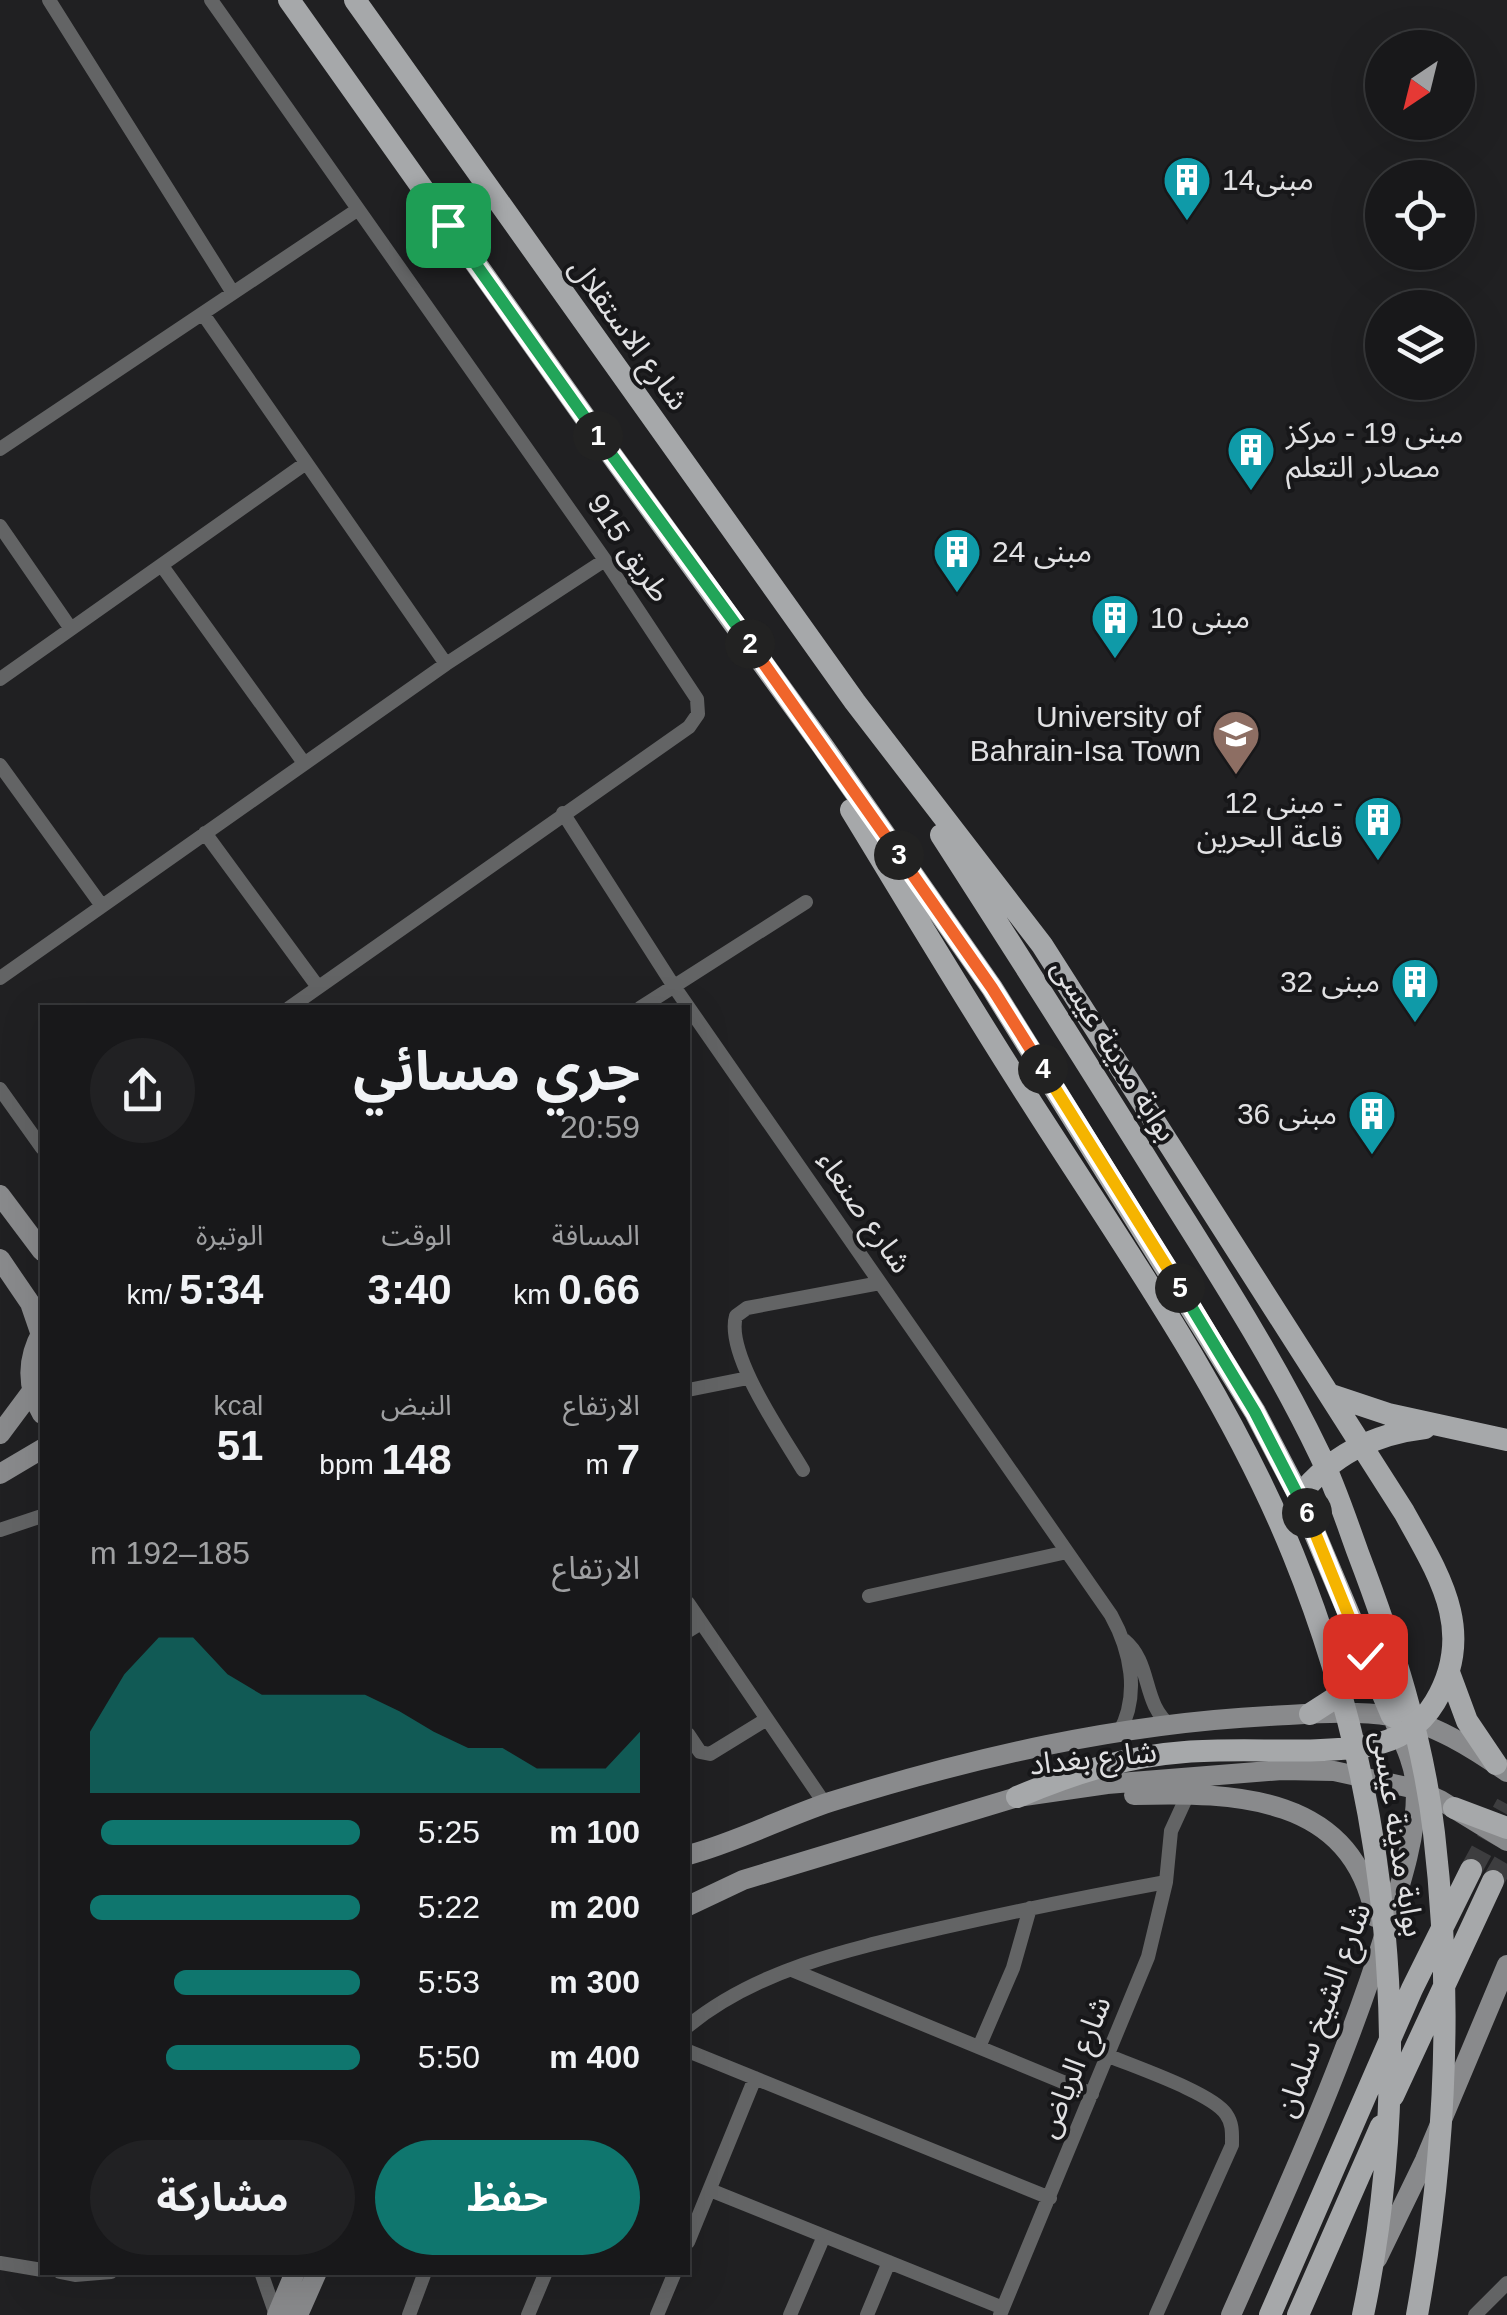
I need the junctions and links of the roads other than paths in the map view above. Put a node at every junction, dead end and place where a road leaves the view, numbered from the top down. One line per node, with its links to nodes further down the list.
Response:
1 (49, 0): 6 (street)
2 (211, 0): 5 (street, طريق 915)
3 (290, 0): 13 (main road)
4 (355, 0): 17 (main road, شارع الاستقلال)
5 (358, 210): 6 (street); 11 (street, طريق 915)
6 (233, 293): 7 (street)
7 (203, 314): 8 (street); 9 (street)
8 (0, 449)
9 (306, 463): 12 (street); 15 (street)
10 (0, 526): 14 (street)
11 (605, 560): 15 (street); 20 (street, طريق 915)
12 (162, 566): 14 (street); 18 (street)
13 (736, 624): 51 (main road); 120 (main road, بوابة مدينة عيسى)
14 (71, 629): 16 (street)
15 (446, 664): 18 (street)
16 (0, 680)
17 (855, 702): 42 (main road); 121 (main road, بوابة مدينة عيسى)
18 (304, 764): 21 (street)
19 (0, 765): 23 (street)
20 (563, 814): 25 (street, شارع صنعاء); 26 (street, طريق 915)
21 (205, 833): 23 (street); 26 (street)
22 (806, 902): 25 (street)
23 (102, 906): 24 (street)
24 (0, 978)
25 (672, 985): 28 (street); 29 (street, شارع صنعاء)
26 (318, 987): 27 (street, طريق 915)
27 (293, 1005)
28 (644, 1005)
29 (686, 1005)
30 (690, 1011): 36 (street, شارع صنعاء)
31 (0, 1088): 32 (street)
32 (40, 1145)
33 (0, 1195): 34 (main road)
34 (40, 1248)
35 (0, 1259): 37 (main road)
36 (880, 1283): 39 (street); 54 (street, شارع صنعاء)
37 (40, 1328)
38 (40, 1338): 41 (main road)
39 (748, 1378): 40 (street); 49 (street)
40 (690, 1390)
41 (32, 1391): 43 (main road); 45 (main road)
42 (1331, 1395): 44 (main road); 47 (main road)
43 (40, 1409)
44 (1448, 1425): 46 (main road); 47 (main road)
45 (0, 1434)
46 (1507, 1440)
47 (1362, 1444): 51 (main road); 59 (main road)
48 (40, 1450): 50 (main road)
49 (803, 1470)
50 (0, 1474)
51 (1300, 1496): 58 (main road)
52 (40, 1517): 53 (street)
53 (0, 1530)
54 (1067, 1552): 55 (street); 57 (street, شارع صنعاء)
55 (869, 1596)
56 (694, 1627): 61 (street)
57 (1123, 1640): 63 (street, شارع صنعاء); 64 (street, شارع صنعاء)
58 (1365, 1656): 60 (main road); 62 (main road)
59 (1450, 1675): 62 (main road); 66 (main road)
60 (1310, 1714): 62 (main road, شارع بغداد); 63 (main road, شارع بغداد)
61 (767, 1719): 65 (street); 71 (street)
62 (1403, 1725): 66 (main road, شارع بغداد); 67 (main road, شارع الشيخ سلمان); 70 (main road)
63 (1171, 1726): 64 (main road, شارع بغداد)
64 (1119, 1732): 71 (main road, شارع بغداد)
65 (690, 1737)
66 (1502, 1768)
67 (1416, 1788): 70 (main road, شارع بغداد); 72 (main road, شارع بغداد); 83 (main road, شارع الشيخ سلمان)
68 (1155, 1794): 69 (main road); 70 (main road); 74 (street, شارع الرياض)
69 (1188, 1794): 74 (street, شارع الرياض); 83 (main road)
70 (1017, 1797): 80 (main road, شارع بغداد)
71 (825, 1804): 76 (main road, شارع بغداد)
72 (1454, 1808): 73 (main road); 75 (main road, شارع بغداد)
73 (1507, 1828)
74 (1171, 1831): 79 (street, شارع الرياض)
75 (1507, 1841)
76 (690, 1854)
77 (1471, 1870): 117 (main road)
78 (1493, 1881): 118 (main road)
79 (1166, 1882): 81 (street); 90 (street, شارع الرياض)
80 (690, 1905)
81 (1030, 1908): 84 (street); 88 (street)
82 (1507, 1965): 86 (main road)
83 (1374, 1967): 116 (main road, شارع الشيخ سلمان)
84 (792, 1970): 87 (street); 88 (street)
85 (1507, 1978): 86 (main road)
86 (1491, 1998): 119 (main road)
87 (690, 2024)
88 (980, 2047): 92 (street)
89 (690, 2052): 91 (street)
90 (1109, 2056): 92 (street, شارع الرياض); 115 (street)
91 (756, 2078): 93 (street); 94 (street)
92 (1092, 2094): 94 (street, شارع الرياض)
93 (710, 2190): 95 (street); 96 (street)
94 (1050, 2198): 107 (street, شارع الرياض)
95 (824, 2236): 97 (street); 113 (street)
96 (690, 2237)
97 (889, 2262): 107 (street); 114 (street)
98 (0, 2263): 99 (street)
99 (40, 2270)
100 (294, 2275): 108 (main road)
101 (314, 2275): 109 (main road)
102 (424, 2275): 110 (street)
103 (545, 2275): 111 (street)
104 (674, 2275): 112 (street)
105 (260, 2277): 108 (street)
106 (1507, 2283): 122 (street)
107 (1001, 2312)
108 (276, 2315)
109 (298, 2315)
110 (409, 2315)
111 (528, 2315)
112 (657, 2315)
113 (790, 2315)
114 (867, 2315)
115 (1156, 2315)
116 (1232, 2315)
117 (1270, 2315)
118 (1298, 2315)
119 (1349, 2315)
120 (1363, 2315)
121 (1417, 2315)
122 (1475, 2315)

